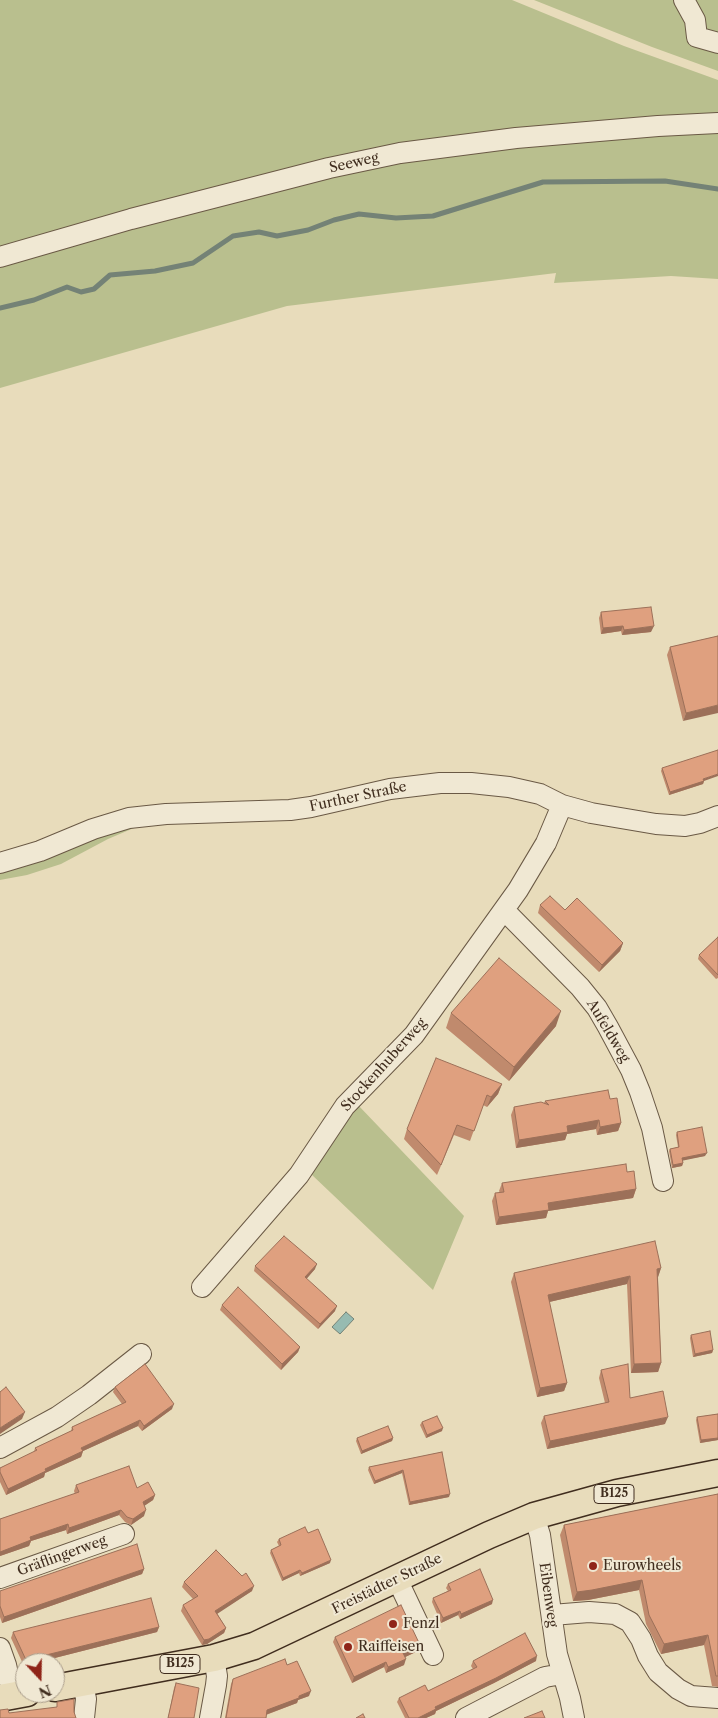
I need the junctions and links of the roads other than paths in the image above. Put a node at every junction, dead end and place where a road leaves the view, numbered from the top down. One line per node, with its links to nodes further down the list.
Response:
1 (684, 0): 2 (street)
2 (718, 43)
3 (718, 123): 4 (street, Seeweg)
4 (0, 256)
5 (562, 805): 6 (street, Further Straße); 7 (street, Further Straße); 8 (street, Stockenhuberweg)
6 (718, 816)
7 (0, 863)
8 (504, 910): 9 (street, Aufeldweg); 10 (street, Stockenhuberweg)
9 (663, 1181)
10 (202, 1287)
11 (141, 1354): 12 (street)
12 (0, 1448)
13 (718, 1473): 14 (main road, Freistädter Straße / B125)
14 (534, 1516): 17 (main road, Freistädter Straße / B125); 18 (street, Eibenweg)
15 (124, 1534): 16 (street, Gräflingerweg)
16 (0, 1578)
17 (397, 1579): 20 (street); 21 (main road, Freistädter Straße / B125)
18 (552, 1615): 22 (street, Eibenweg); 26 (street)
19 (0, 1648): 25 (street)
20 (432, 1655)
21 (214, 1658): 23 (main road, Freistädter Straße / B125); 28 (street)
22 (562, 1674): 29 (street); 30 (street, Eibenweg)
23 (83, 1682): 24 (main road, Freistädter Straße / B125); 27 (street)
24 (65, 1686)
25 (13, 1696)
26 (718, 1698)
27 (84, 1718)
28 (210, 1718)
29 (466, 1718)
30 (574, 1718)

